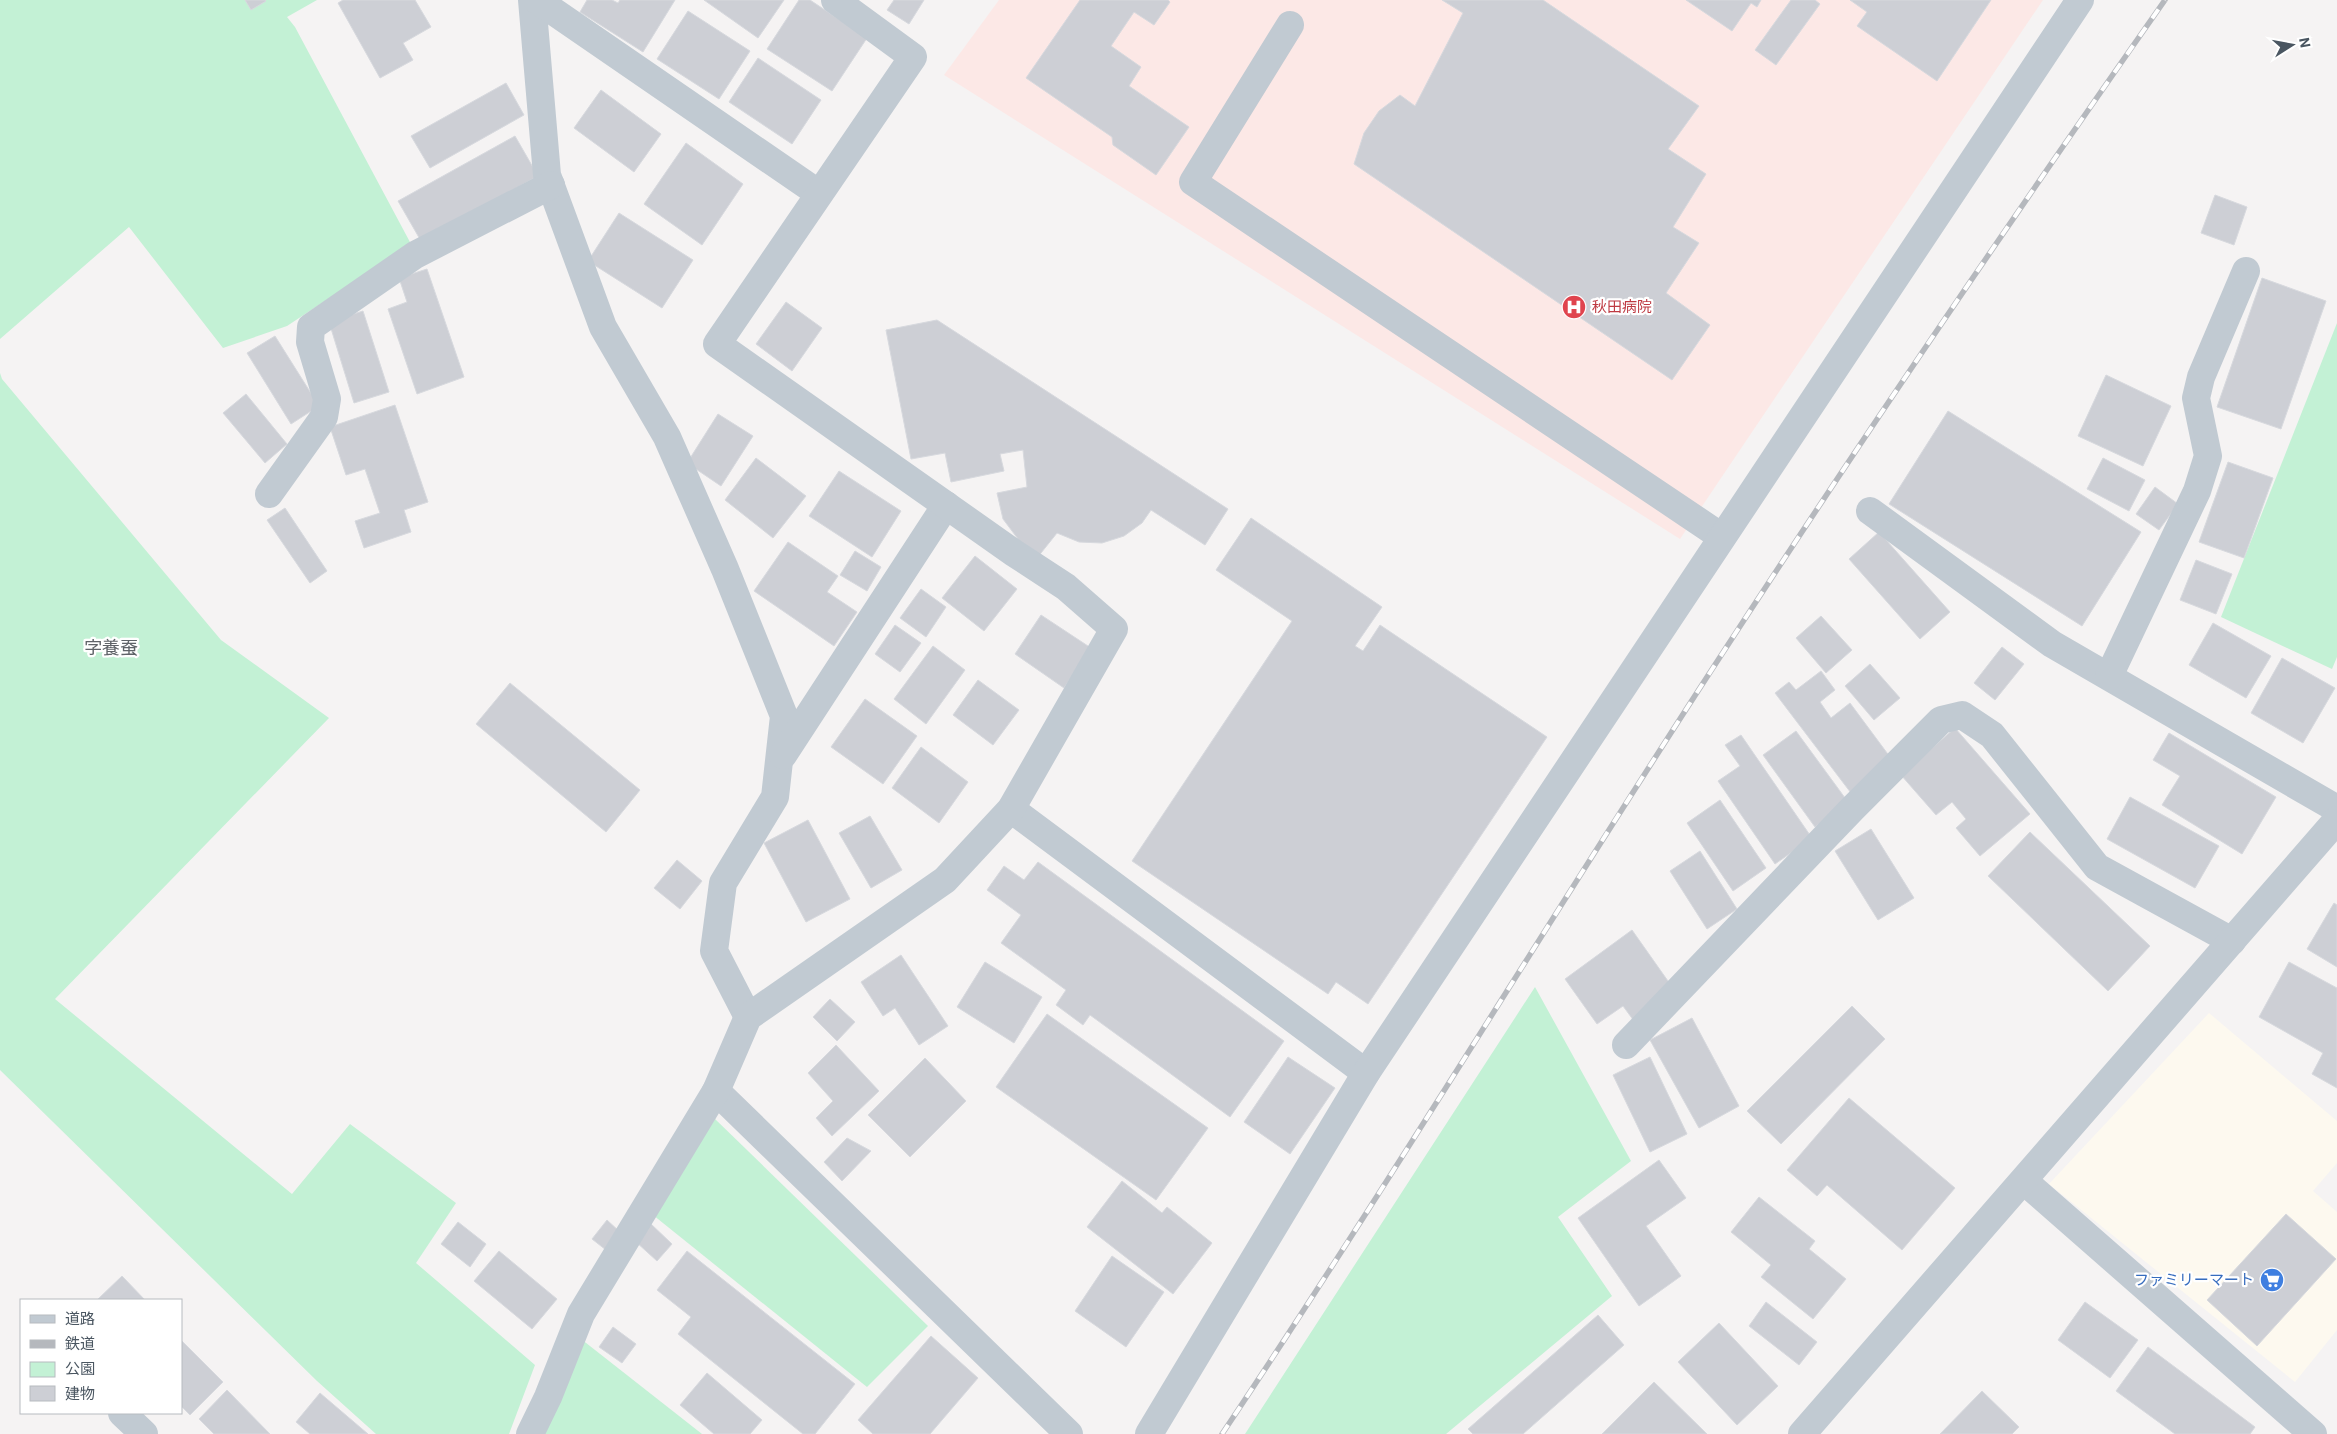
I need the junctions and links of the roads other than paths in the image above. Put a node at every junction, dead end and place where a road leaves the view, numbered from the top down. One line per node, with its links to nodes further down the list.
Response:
1 (532, 0): 6 (street)
2 (536, 0): 7 (street)
3 (836, 0): 7 (street)
4 (2080, 0): 12 (street)
5 (1290, 25): 12 (street)
6 (551, 184): 9 (street); 14 (street)
7 (818, 193): 10 (street)
8 (2246, 271): 13 (street)
9 (269, 494)
10 (946, 505): 14 (street); 16 (street)
11 (1870, 511): 13 (street)
12 (1722, 537): 21 (street)
13 (2109, 676): 15 (street)
14 (780, 760): 19 (street)
15 (2337, 808)
16 (1011, 809): 19 (street); 21 (street)
17 (2337, 820): 18 (street)
18 (2232, 940): 20 (street); 23 (street)
19 (748, 1017): 22 (street)
20 (1626, 1045)
21 (1366, 1073): 29 (street)
22 (716, 1090): 27 (street); 28 (street)
23 (2024, 1181): 25 (street); 30 (street)
24 (123, 1414): 26 (street)
25 (2305, 1428)
26 (144, 1434)
27 (530, 1434)
28 (1069, 1434)
29 (1149, 1434)
30 (1802, 1434)

